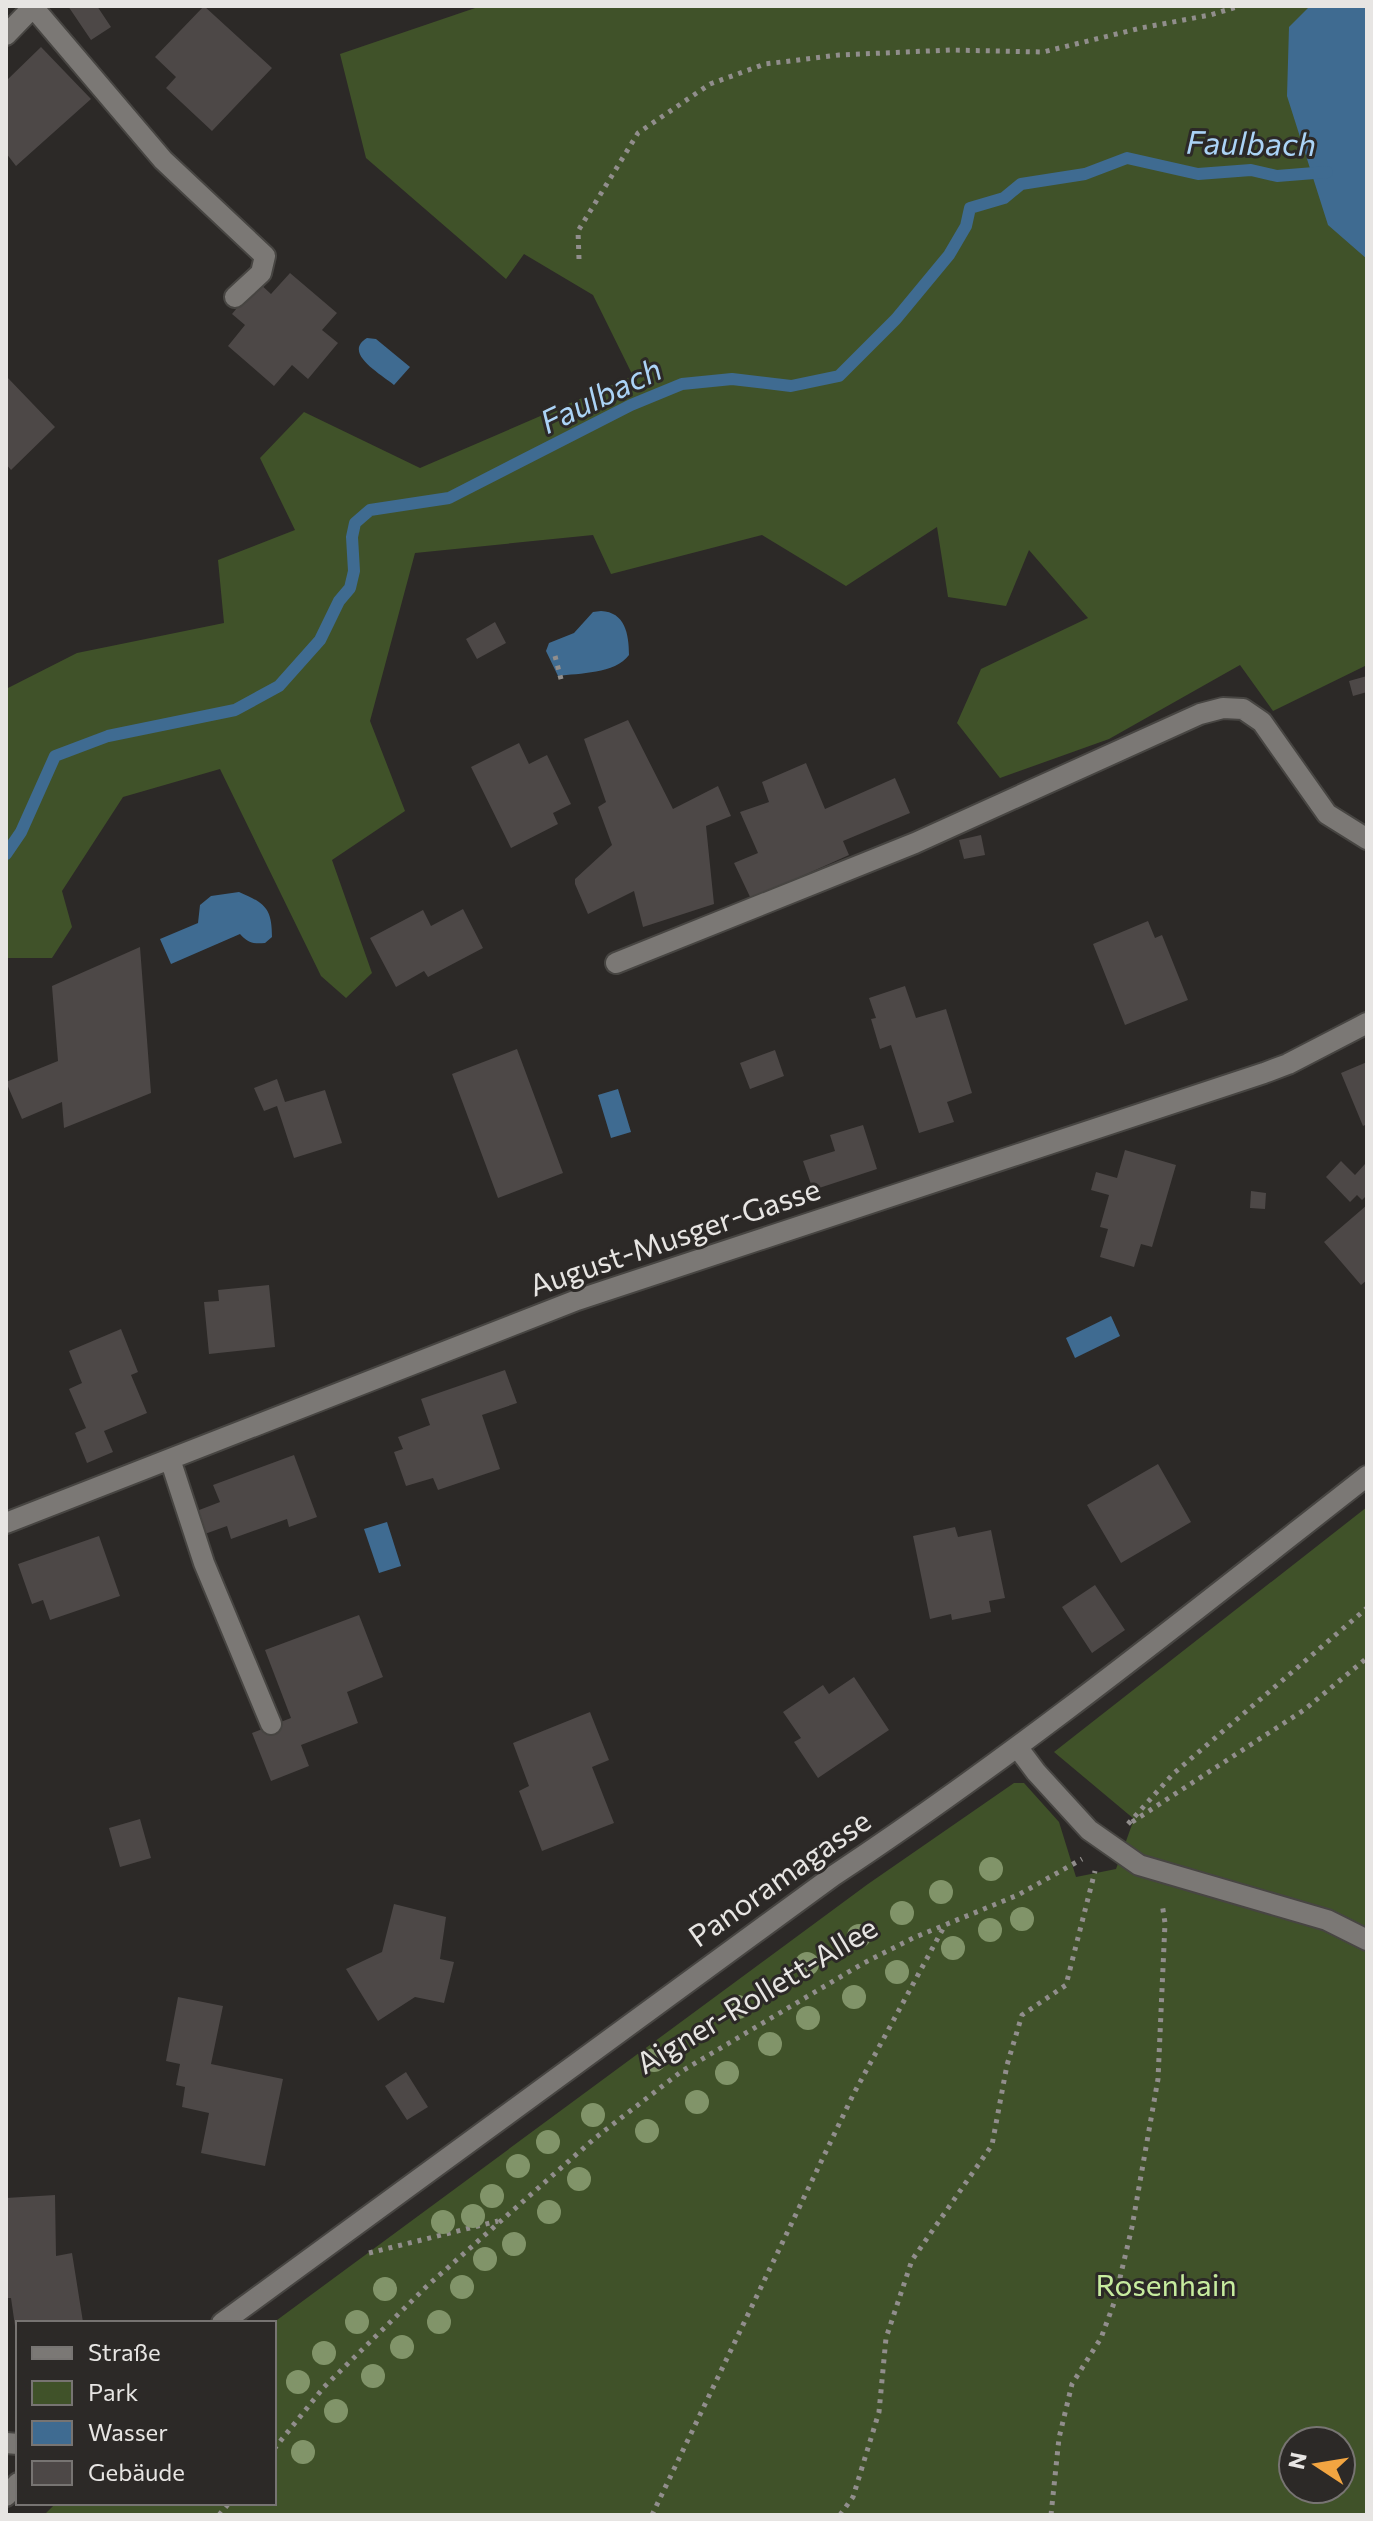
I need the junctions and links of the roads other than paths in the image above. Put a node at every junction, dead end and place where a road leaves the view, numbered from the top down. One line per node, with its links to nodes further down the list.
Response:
1 (34, 6): 2 (street); 3 (street)
2 (6, 35)
3 (235, 297)
4 (1367, 839): 5 (street)
5 (616, 963)
6 (1367, 1023): 7 (street, August-Musger-Gasse)
7 (170, 1459): 9 (street, August-Musger-Gasse); 10 (street)
8 (1367, 1476): 11 (street, Panoramagasse)
9 (6, 1523)
10 (271, 1724)
11 (1018, 1748): 12 (street); 13 (street, Panoramagasse)
12 (1367, 1940)
13 (225, 2321)

